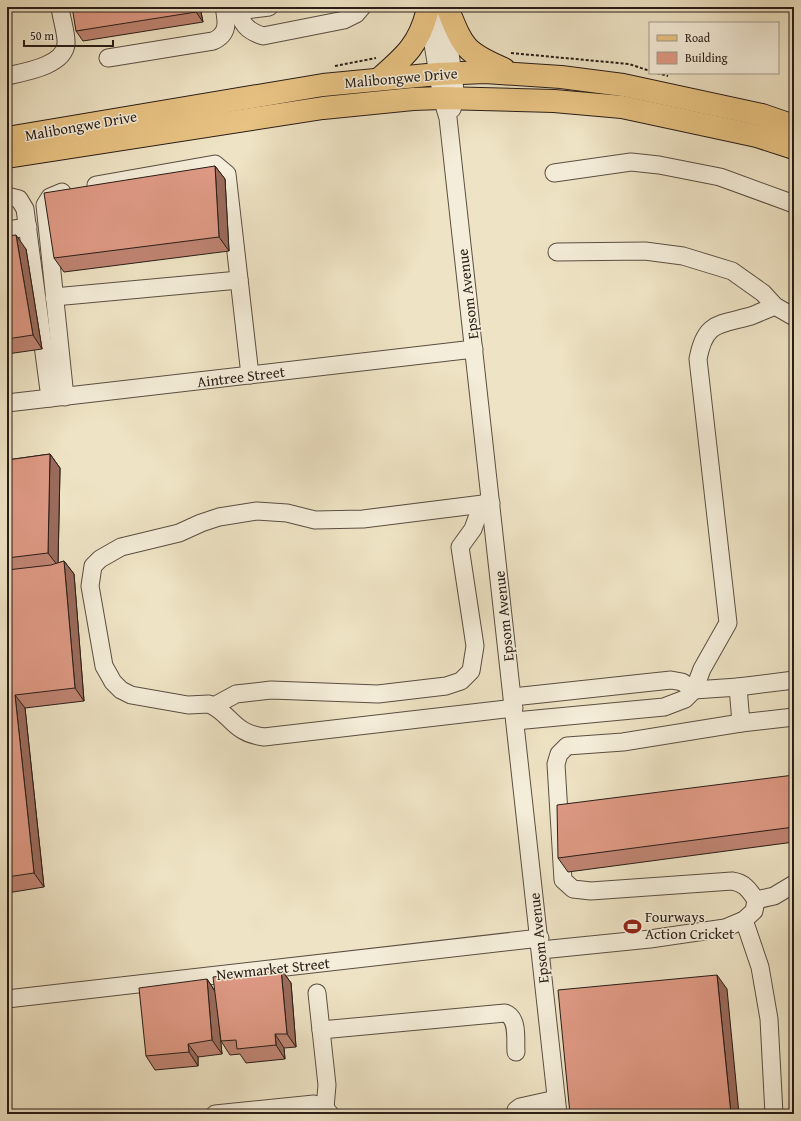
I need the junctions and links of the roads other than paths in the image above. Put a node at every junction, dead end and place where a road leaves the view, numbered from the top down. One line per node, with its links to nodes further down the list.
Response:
1 (60, 7): 9 (street)
2 (269, 7): 4 (street)
3 (362, 7): 4 (street)
4 (233, 8): 6 (street)
5 (436, 8): 7 (street, Epsom Avenue); 8 (main road); 10 (main road)
6 (108, 58)
7 (445, 73): 8 (main road, Malibongwe Drive); 10 (main road, Malibongwe Drive); 11 (street, Epsom Avenue)
8 (514, 74): 12 (main road, Malibongwe Drive)
9 (7, 76)
10 (379, 79): 13 (main road, Malibongwe Drive)
11 (448, 105): 14 (main road, Malibongwe Drive); 15 (main road, Malibongwe Drive); 26 (street, Epsom Avenue)
12 (794, 126)
13 (7, 138)
14 (794, 148)
15 (7, 157)
16 (554, 173): 18 (street)
17 (7, 196): 19 (street)
18 (794, 204)
19 (28, 227): 20 (street); 28 (street)
20 (7, 230)
21 (557, 252): 24 (street)
22 (239, 280): 23 (street); 23 (street); 27 (street)
23 (54, 297): 28 (street)
24 (774, 306): 25 (street); 33 (street)
25 (794, 317)
26 (474, 349): 27 (street, Aintree Street); 30 (street, Epsom Avenue)
27 (250, 376): 28 (street, Aintree Street)
28 (57, 398): 29 (street, Aintree Street)
29 (7, 403)
30 (486, 504): 34 (street); 34 (street); 35 (street, Epsom Avenue)
31 (794, 680): 32 (street)
32 (738, 688): 33 (street); 37 (street)
33 (694, 690): 35 (street); 35 (street)
34 (214, 706): 35 (street)
35 (514, 709): 41 (street, Epsom Avenue)
36 (794, 717): 37 (street)
37 (741, 723): 39 (street)
38 (794, 884): 39 (street)
39 (756, 900): 40 (street)
40 (744, 920): 41 (street, Newmarket Street); 50 (street)
41 (540, 944): 43 (street, Newmarket Street); 46 (street, Epsom Avenue)
42 (317, 993): 44 (street)
43 (7, 999)
44 (321, 1030): 45 (street); 47 (street)
45 (516, 1052)
46 (557, 1106): 49 (street)
47 (328, 1111): 48 (street)
48 (215, 1114)
49 (515, 1114)
50 (774, 1114)

